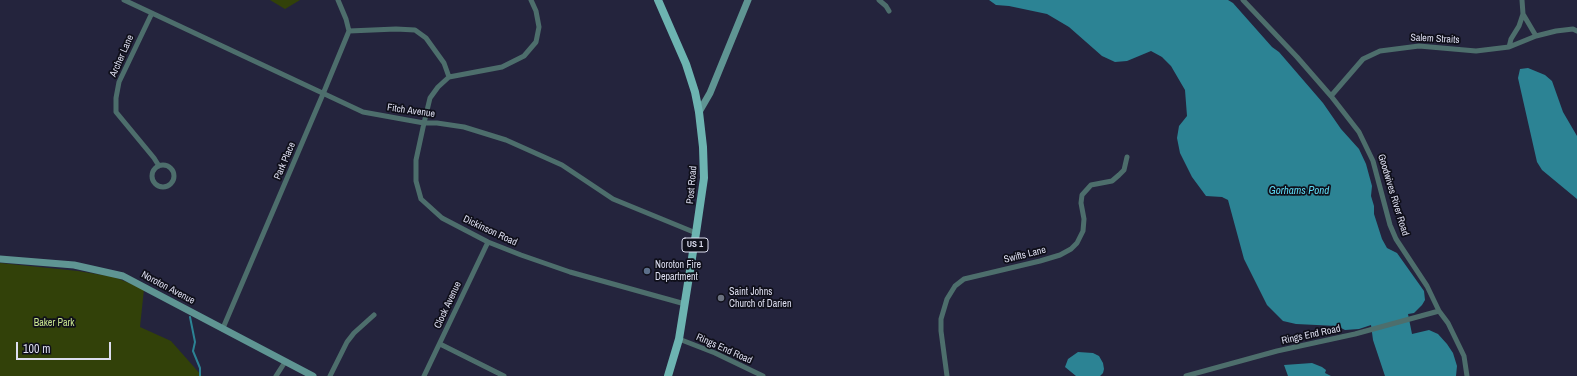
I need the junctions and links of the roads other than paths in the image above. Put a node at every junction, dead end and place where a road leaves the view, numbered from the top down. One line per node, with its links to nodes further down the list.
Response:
1 (124, 0): 10 (street, Fitch Avenue)
2 (338, 0): 12 (street)
3 (531, 0): 16 (street)
4 (658, 0): 19 (main road, Post Road / US 1)
5 (748, 0): 19 (main road)
6 (878, 0): 9 (street)
7 (1243, 0): 18 (street, Goodwives River Road)
8 (1522, 0): 11 (street)
9 (889, 11)
10 (152, 13): 17 (street, Fitch Avenue); 22 (street, Archer Lane)
11 (1523, 14): 14 (street); 15 (street)
12 (349, 31): 16 (street); 17 (street, Park Place)
13 (1577, 31): 14 (street, Salem Straits)
14 (1536, 36): 15 (street, Salem Straits)
15 (1509, 46): 18 (street, Salem Straits)
16 (449, 77): 20 (street, Dickinson Road)
17 (323, 94): 20 (street, Fitch Avenue); 29 (street, Park Place)
18 (1331, 96): 27 (street, Goodwives River Road)
19 (699, 112): 23 (main road, Post Road / US 1)
20 (424, 123): 23 (street, Fitch Avenue); 24 (street, Dickinson Road)
21 (1127, 157): 40 (street, Swifts Lane)
22 (159, 166): 22 (street, Archer Lane)
23 (696, 233): 26 (main road, Post Road / US 1)
24 (488, 242): 26 (street, Dickinson Road); 31 (street, Clock Avenue)
25 (0, 259): 29 (main road, Noroton Avenue)
26 (685, 304): 30 (main road, Post Road / US 1)
27 (1439, 311): 41 (street, Rings End Road); 42 (street, Goodwives River Road)
28 (374, 315): 35 (street)
29 (223, 328): 32 (main road, Noroton Avenue)
30 (678, 339): 38 (main road, Post Road / US 1); 39 (street, Rings End Road)
31 (440, 344): 36 (street, Clock Avenue); 37 (street)
32 (285, 362): 33 (street); 34 (main road, Noroton Avenue)
33 (276, 376)
34 (313, 376)
35 (330, 376)
36 (424, 376)
37 (504, 376)
38 (668, 376)
39 (763, 376)
40 (947, 376)
41 (1186, 376)
42 (1467, 376)

